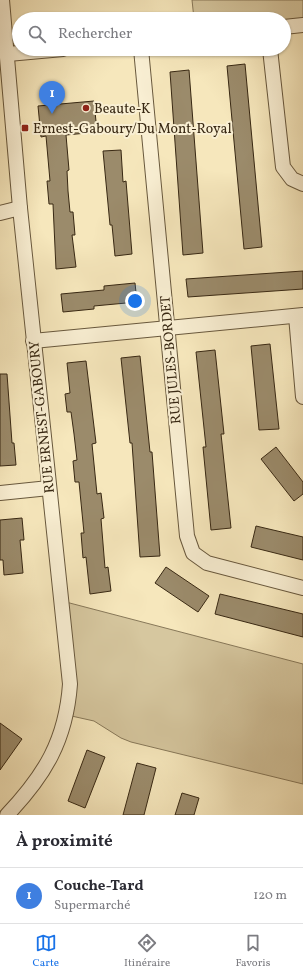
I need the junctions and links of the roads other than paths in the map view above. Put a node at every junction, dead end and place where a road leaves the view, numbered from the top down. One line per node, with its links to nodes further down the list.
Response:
1 (2, 0): 4 (street, RUE ERNEST-GABOURY)
2 (303, 25): 3 (street)
3 (291, 26)
4 (8, 54): 5 (street); 9 (street, RUE ERNEST-GABOURY)
5 (12, 54)
6 (142, 56): 12 (street, RUE JULES-BORDET)
7 (271, 56): 8 (street)
8 (303, 184)
9 (20, 208): 10 (street); 13 (street, RUE ERNEST-GABOURY)
10 (0, 214)
11 (300, 316): 12 (street); 14 (street)
12 (168, 328): 13 (street); 17 (street, RUE JULES-BORDET)
13 (33, 340): 15 (street, RUE ERNEST-GABOURY)
14 (303, 397)
15 (48, 488): 16 (street); 18 (street, RUE ERNEST-GABOURY)
16 (0, 493)
17 (303, 588)
18 (7, 815)

